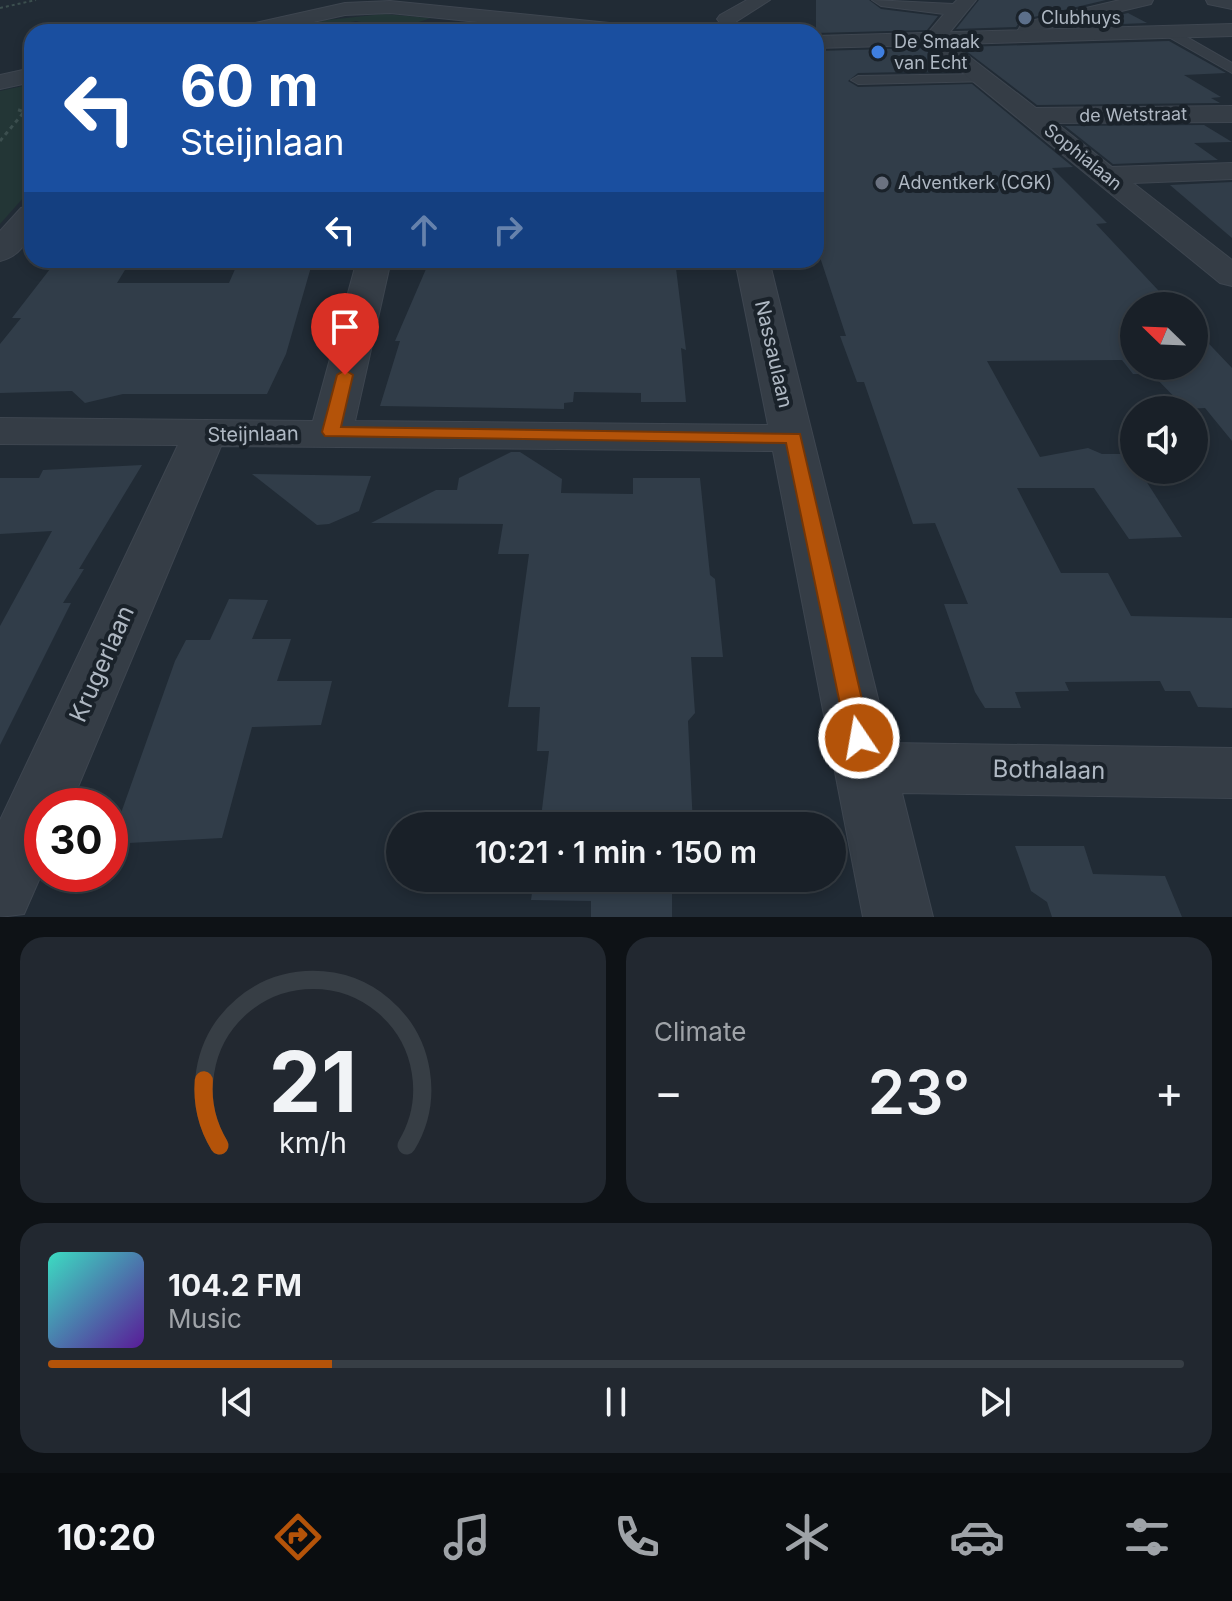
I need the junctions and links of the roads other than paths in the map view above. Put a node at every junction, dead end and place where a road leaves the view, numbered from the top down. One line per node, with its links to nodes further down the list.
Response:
1 (761, 0): 9 (street)
2 (881, 0): 8 (street)
3 (1144, 0): 14 (street)
4 (1215, 0): 5 (street)
5 (1232, 3)
6 (345, 4): 7 (street); 10 (street)
7 (392, 4): 11 (street)
8 (962, 5): 15 (street)
9 (727, 19)
10 (270, 24)
11 (568, 24)
12 (1232, 30): 13 (street)
13 (1169, 32): 14 (street); 17 (lane)
14 (1025, 36): 15 (street)
15 (933, 39): 16 (street); 19 (street, Sophialaan)
16 (824, 42)
17 (1232, 69)
18 (24, 77): 21 (street)
19 (985, 78): 20 (lane); 23 (street, Sophialaan)
20 (858, 80)
21 (0, 82)
22 (1232, 114): 23 (street, de Wetstraat)
23 (1034, 116): 25 (street, Sophialaan)
24 (1232, 171): 25 (street)
25 (1107, 176): 27 (street, Sophialaan)
26 (24, 223): 28 (street)
27 (1216, 250): 31 (street, Sophialaan)
28 (0, 251)
29 (372, 268): 33 (street)
30 (754, 268): 35 (street, Nassaulaan)
31 (1232, 276)
32 (0, 431): 34 (street, Steijnlaan)
33 (331, 432): 34 (street, Steijnlaan); 35 (street, Steijnlaan)
34 (204, 435): 38 (street, Krugerlaan)
35 (794, 438): 36 (street, Nassaulaan)
36 (866, 768): 37 (street, Bothalaan); 39 (street, Nassaulaan)
37 (1232, 773)
38 (0, 892)
39 (898, 917)

